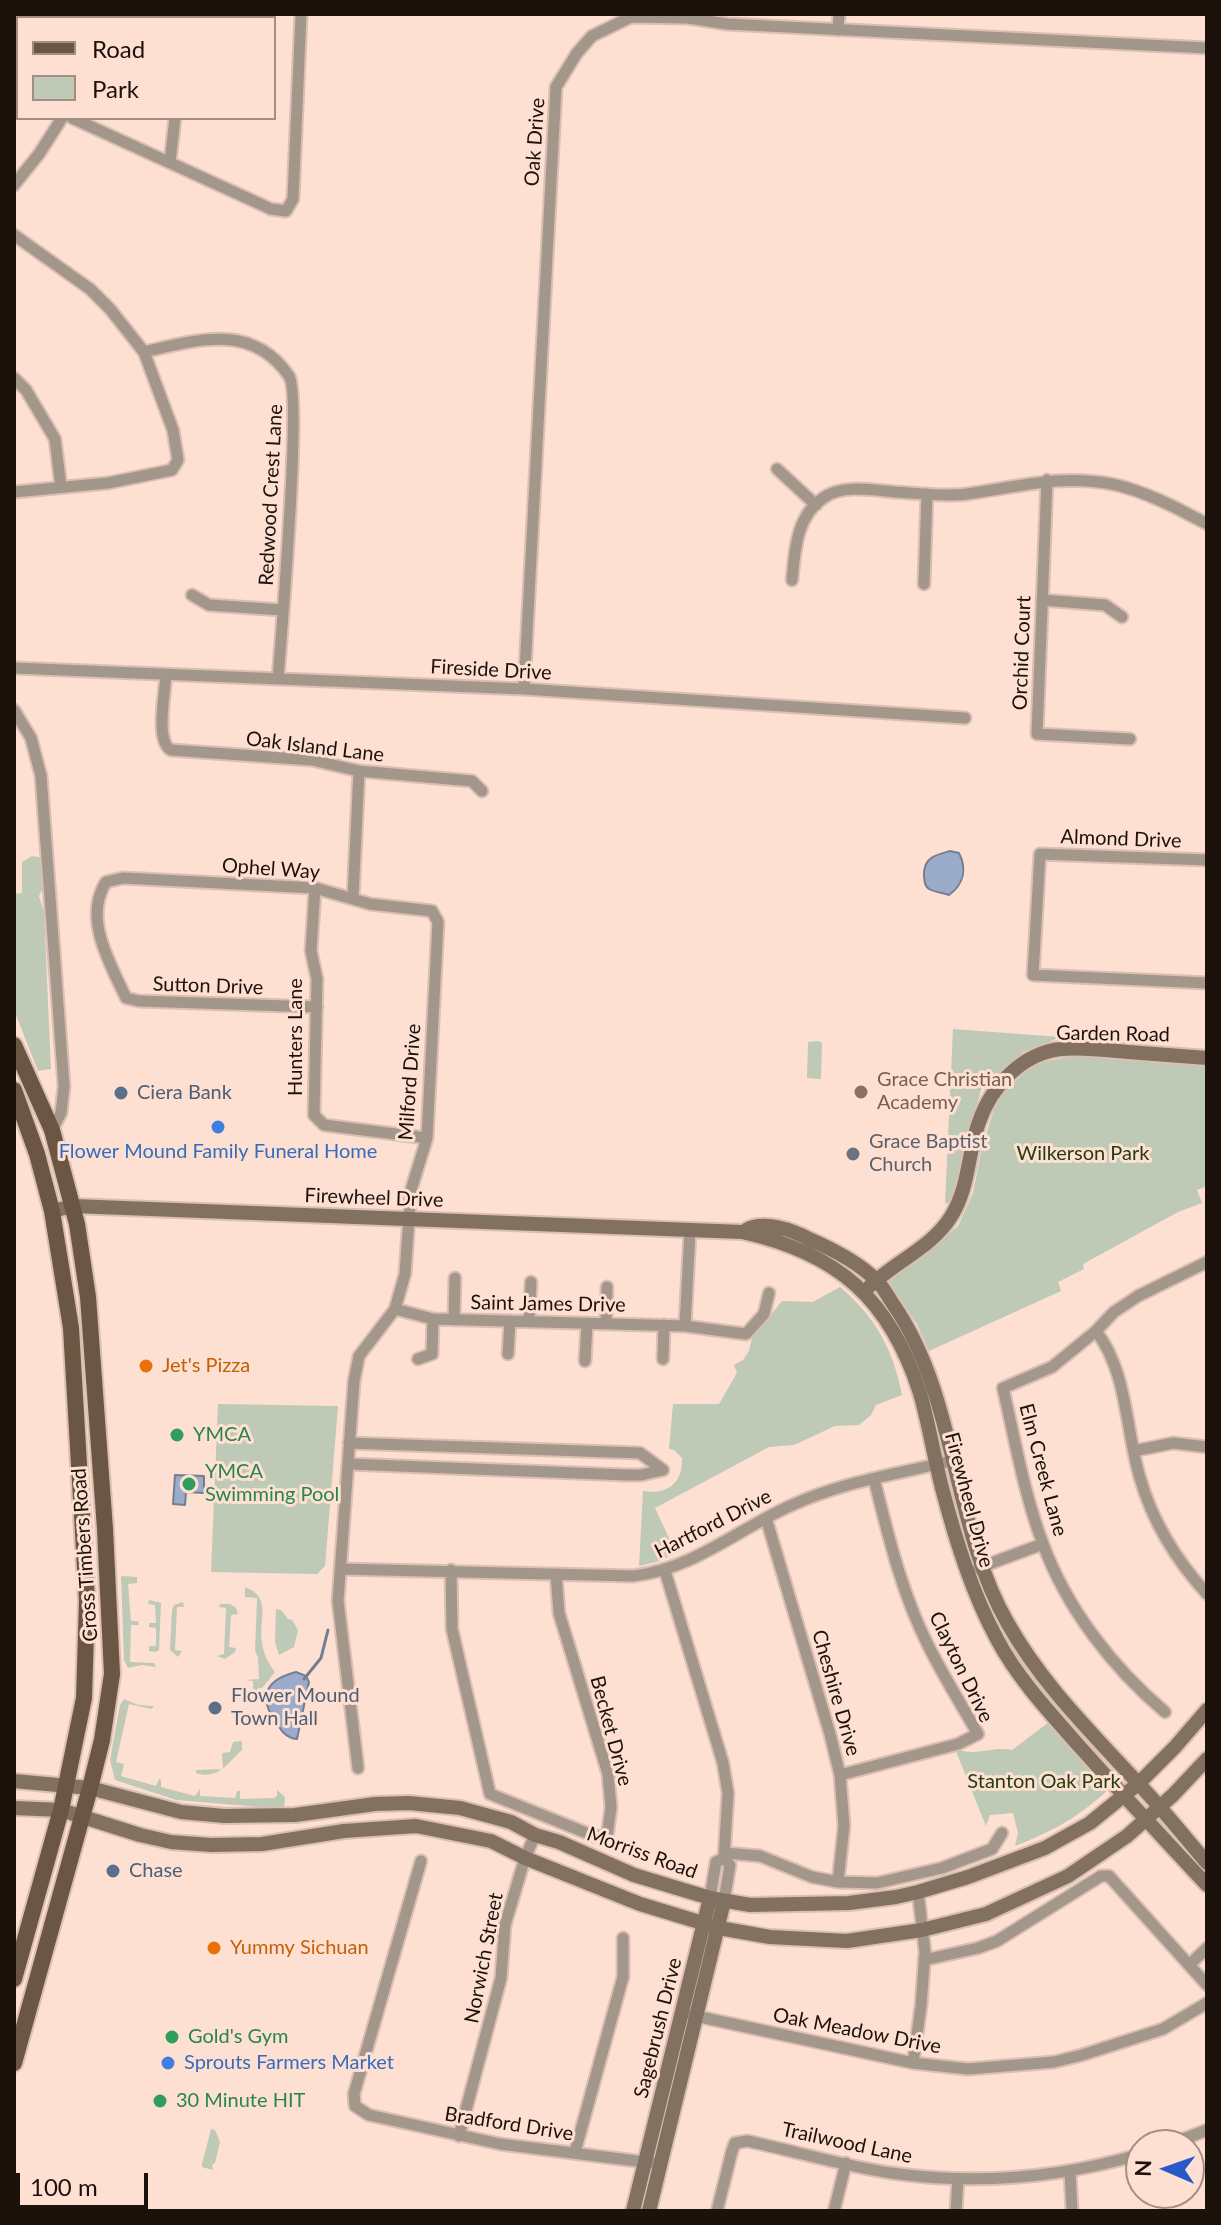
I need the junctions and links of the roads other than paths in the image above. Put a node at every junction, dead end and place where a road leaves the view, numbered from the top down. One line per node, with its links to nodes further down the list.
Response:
1 (301, 14): 8 (street)
2 (839, 14): 3 (street)
3 (838, 30): 4 (street, Oak Drive); 29 (street, Oak Drive)
4 (1207, 48)
5 (61, 120): 9 (street)
6 (76, 120): 8 (street)
7 (175, 120): 8 (street)
8 (170, 162)
9 (14, 185)
10 (14, 235): 11 (street)
11 (144, 352): 15 (street); 24 (street, Redwood Crest Lane)
12 (14, 378): 15 (street)
13 (777, 469): 18 (street)
14 (1047, 480): 17 (street); 19 (street); 23 (street, Orchid Court)
15 (61, 487): 16 (street)
16 (14, 492)
17 (927, 494): 18 (street); 21 (street)
18 (816, 505): 20 (street)
19 (1207, 524)
20 (792, 580)
21 (924, 584)
22 (192, 595): 24 (street)
23 (1042, 600): 25 (street); 32 (street, Orchid Court)
24 (282, 610): 28 (street, Redwood Crest Lane)
25 (1122, 617)
26 (14, 668): 27 (street, Fireside Drive)
27 (166, 675): 28 (street, Fireside Drive); 33 (street, Oak Island Lane)
28 (278, 679): 29 (street, Fireside Drive)
29 (524, 689): 31 (street, Fireside Drive)
30 (14, 710): 44 (street)
31 (965, 718)
32 (1130, 739)
33 (359, 771): 34 (street, Oak Island Lane); 38 (street)
34 (482, 791)
35 (1207, 860): 40 (street, Almond Drive)
36 (106, 882): 37 (street, Ophel Way); 41 (street, Sutton Drive)
37 (315, 888): 38 (street, Ophel Way); 41 (street, Hunters Lane)
38 (353, 898): 39 (street, Ophel Way)
39 (432, 911): 48 (street, Milford Drive)
40 (1207, 983)
41 (317, 1007): 48 (street, Hunters Lane)
42 (14, 1045): 46 (main road, Cross Timbers Road)
43 (1207, 1058): 56 (street, Garden Road)
44 (64, 1086): 46 (street); 47 (street)
45 (14, 1090): 50 (main road, Cross Timbers Road)
46 (38, 1099): 47 (main road, Cross Timbers Road)
47 (52, 1130): 49 (main road, Cross Timbers Road)
48 (427, 1138): 51 (street, Milford Drive)
49 (73, 1206): 50 (street, Firewheel Drive); 51 (street, Firewheel Drive); 76 (main road, Cross Timbers Road)
50 (52, 1211): 70 (main road, Cross Timbers Road)
51 (408, 1219): 52 (street, Firewheel Drive); 61 (street, Milford Drive)
52 (690, 1231): 53 (street, Firewheel Drive); 69 (street)
53 (742, 1232): 56 (street, Firewheel Drive); 59 (street, Firewheel Drive)
54 (1205, 1267): 71 (street)
55 (455, 1278): 63 (street)
56 (877, 1280): 59 (street, Garden Road); 81 (street, Firewheel Drive)
57 (531, 1282): 65 (street)
58 (607, 1287): 67 (street)
59 (864, 1292): 81 (street, Firewheel Drive)
60 (769, 1293): 69 (street, Saint James Drive)
61 (395, 1309): 62 (street, Saint James Drive); 77 (street, Milford Drive)
62 (433, 1319): 63 (street, Saint James Drive); 73 (street)
63 (454, 1320): 64 (street, Saint James Drive)
64 (510, 1321): 65 (street, Saint James Drive); 72 (street)
65 (529, 1322): 66 (street, Saint James Drive)
66 (587, 1323): 67 (street, Saint James Drive); 75 (street)
67 (606, 1324): 68 (street, Saint James Drive)
68 (664, 1325): 69 (street, Saint James Drive); 74 (street)
69 (685, 1326)
70 (71, 1328): 76 (main road); 87 (main road, Cross Timbers Road)
71 (1096, 1331): 80 (street); 88 (street, Elm Creek Lane)
72 (508, 1354)
73 (418, 1359)
74 (663, 1359)
75 (585, 1361)
76 (94, 1372): 85 (main road, Cross Timbers Road)
77 (349, 1443): 79 (street); 82 (street, Milford Drive)
78 (1207, 1447): 80 (street)
79 (504, 1448): 83 (street); 83 (street)
80 (1134, 1451): 95 (street)
81 (944, 1463): 84 (street, Hartford Drive); 89 (street, Firewheel Drive); 93 (street, Firewheel Drive)
82 (348, 1464): 83 (street); 90 (street, Milford Drive)
83 (503, 1470)
84 (874, 1479): 86 (street, Hartford Drive); 100 (street, Clayton Drive)
85 (104, 1518): 87 (main road); 104 (main road, Cross Timbers Road)
86 (766, 1518): 92 (street, Hartford Drive); 100 (street, Cheshire Drive)
87 (83, 1520): 103 (main road, Cross Timbers Road)
88 (1043, 1544): 89 (street); 97 (street, Elm Creek Lane)
89 (982, 1566): 93 (street); 102 (street, Firewheel Drive)
90 (340, 1569): 91 (street, Hartford Drive); 99 (street, Milford Drive)
91 (451, 1570): 94 (street, Hartford Drive); 94 (street, Becket Drive)
92 (665, 1571): 94 (street, Hartford Drive); 113 (street, Sagebrush Drive)
93 (966, 1572): 105 (street, Firewheel Drive)
94 (556, 1574)
95 (1207, 1594)
96 (1207, 1710): 102 (street, Morriss Road)
97 (1165, 1712)
98 (1207, 1759): 106 (street)
99 (358, 1768)
100 (840, 1775): 117 (street, Cheshire Drive)
101 (14, 1781): 103 (street, Morriss Road)
102 (1139, 1783): 105 (street, Morriss Road); 106 (street, Firewheel Drive)
103 (67, 1785): 104 (street, Morriss Road); 108 (main road, Cross Timbers Road)
104 (90, 1788): 109 (main road, Cross Timbers Road); 112 (street, Morriss Road)
105 (1123, 1796): 110 (street, Firewheel Drive); 119 (street, Morriss Road)
106 (1159, 1807): 110 (street); 116 (street, Firewheel Drive)
107 (14, 1808): 108 (street)
108 (61, 1810): 109 (street); 127 (main road, Cross Timbers Road)
109 (82, 1815): 114 (street); 131 (main road, Cross Timbers Road)
110 (1146, 1819): 118 (street, Firewheel Drive); 122 (street)
111 (1002, 1833): 117 (street)
112 (535, 1835): 114 (street, Norwich Street); 120 (street, Morriss Road)
113 (725, 1855): 117 (street); 120 (street, Sagebrush Drive)
114 (525, 1858): 121 (street); 133 (street, Norwich Street)
115 (421, 1861): 133 (street, Bradford Drive)
116 (1207, 1863)
117 (838, 1882)
118 (1207, 1885)
119 (918, 1892): 120 (street, Morriss Road); 122 (street)
120 (717, 1900): 121 (street, Sagebrush Drive)
121 (712, 1926): 122 (street); 130 (street, Sagebrush Drive)
122 (922, 1930): 125 (street)
123 (623, 1938): 134 (street)
124 (1207, 1948): 126 (street)
125 (924, 1960): 126 (street); 132 (street)
126 (1189, 1965): 128 (street)
127 (14, 1979)
128 (1207, 1985)
129 (1207, 2003): 132 (street, Oak Meadow Drive)
130 (690, 2015): 132 (street, Oak Meadow Drive); 136 (street, Sagebrush Drive)
131 (14, 2063)
132 (913, 2063)
133 (459, 2136): 134 (street, Bradford Drive)
134 (575, 2152): 136 (street, Bradford Drive)
135 (1125, 2158): 138 (street, Trailwood Lane)
136 (653, 2163): 140 (street, Sagebrush Drive); 141 (street, Sagebrush Drive)
137 (846, 2163): 139 (street, Trailwood Lane); 142 (street, Trailwood Lane); 143 (street)
138 (1070, 2171): 139 (street, Trailwood Lane); 145 (street)
139 (958, 2179): 144 (street)
140 (633, 2211)
141 (649, 2211)
142 (717, 2211)
143 (834, 2211)
144 (956, 2211)
145 (1072, 2211)

